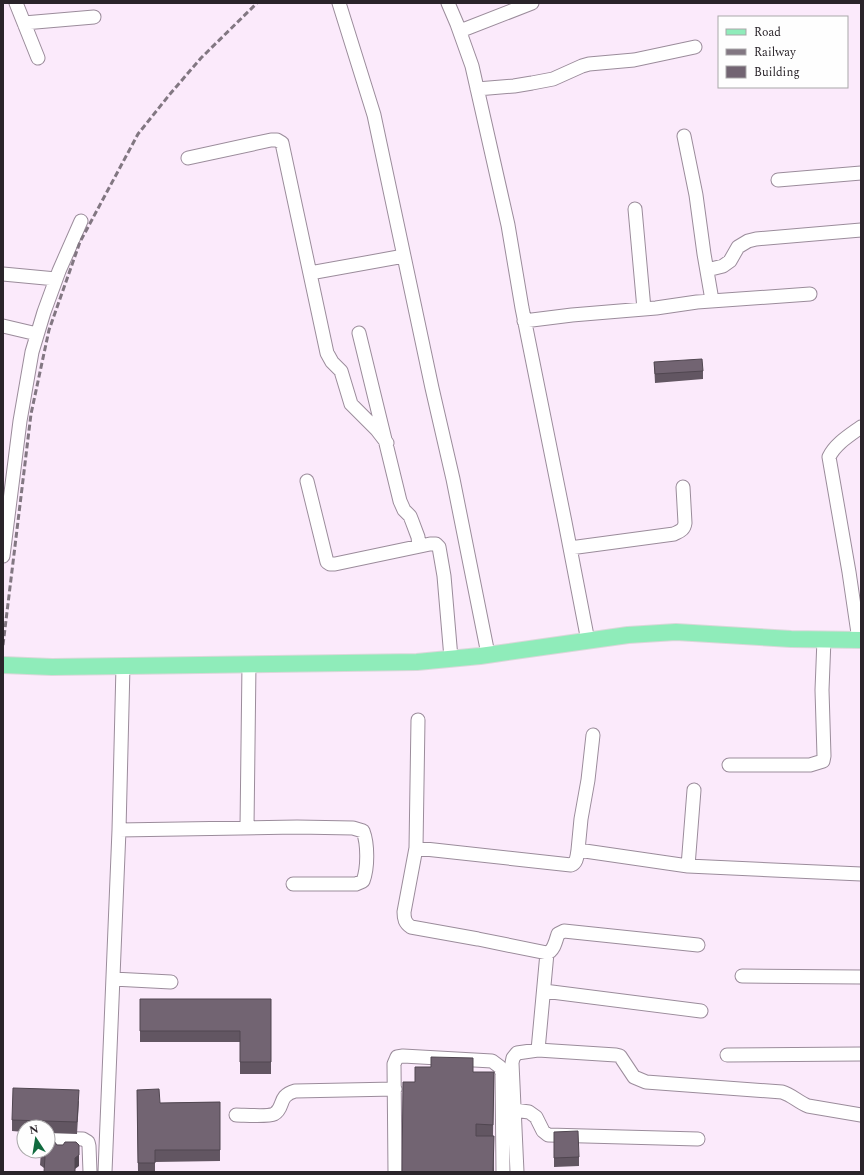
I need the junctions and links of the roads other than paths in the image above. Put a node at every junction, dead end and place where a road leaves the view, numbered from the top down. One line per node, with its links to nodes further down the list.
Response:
1 (16, 3): 6 (street)
2 (339, 3): 18 (street)
3 (448, 3): 7 (street)
4 (532, 3): 7 (street)
5 (94, 17): 6 (street)
6 (24, 23): 9 (street)
7 (460, 31): 10 (street)
8 (695, 47): 10 (street)
9 (38, 58)
10 (477, 90): 26 (street)
11 (684, 136): 19 (street)
12 (188, 158): 20 (street)
13 (861, 173): 14 (street)
14 (778, 180)
15 (635, 209): 25 (street)
16 (81, 221): 22 (street)
17 (861, 230): 19 (street)
18 (404, 256): 20 (street); 40 (street)
19 (707, 270): 24 (street)
20 (310, 273): 31 (street)
21 (3, 274): 22 (street)
22 (56, 279): 29 (street)
23 (810, 294): 24 (street)
24 (712, 300): 25 (street)
25 (644, 309): 26 (street)
26 (524, 321): 35 (street)
27 (3, 326): 29 (street)
28 (359, 333): 31 (street)
29 (38, 334): 36 (street)
30 (861, 427): 38 (street)
31 (387, 443): 34 (street)
32 (307, 481): 34 (street)
33 (683, 487): 35 (street)
34 (419, 546): 41 (street)
35 (570, 548): 39 (street)
36 (3, 556)
37 (824, 639): 38 (main road); 39 (main road); 47 (street)
38 (860, 640)
39 (588, 641): 40 (main road)
40 (488, 654): 41 (main road)
41 (451, 658): 42 (main road)
42 (249, 664): 44 (main road); 49 (street)
43 (3, 665): 44 (main road)
44 (124, 666): 50 (street)
45 (418, 720): 51 (street)
46 (593, 735): 52 (street)
47 (729, 765)
48 (694, 790): 53 (street)
49 (247, 827): 50 (street); 55 (street)
50 (119, 830): 60 (street)
51 (416, 848): 52 (street); 57 (street)
52 (578, 850): 53 (street)
53 (688, 866): 54 (street)
54 (861, 874)
55 (293, 884)
56 (698, 945): 57 (street)
57 (547, 953): 62 (street)
58 (742, 976): 59 (street)
59 (861, 977)
60 (113, 979): 61 (street); 74 (street)
61 (171, 982)
62 (544, 991): 63 (street); 64 (street)
63 (701, 1011)
64 (538, 1050): 68 (street); 69 (street)
65 (861, 1054): 66 (street)
66 (726, 1055)
67 (395, 1089): 70 (street); 75 (street); 76 (street)
68 (514, 1110): 72 (street); 77 (street)
69 (861, 1114)
70 (236, 1115)
71 (56, 1138): 73 (street)
72 (698, 1139)
73 (90, 1172)
74 (105, 1172)
75 (395, 1172)
76 (503, 1172)
77 (517, 1172)

